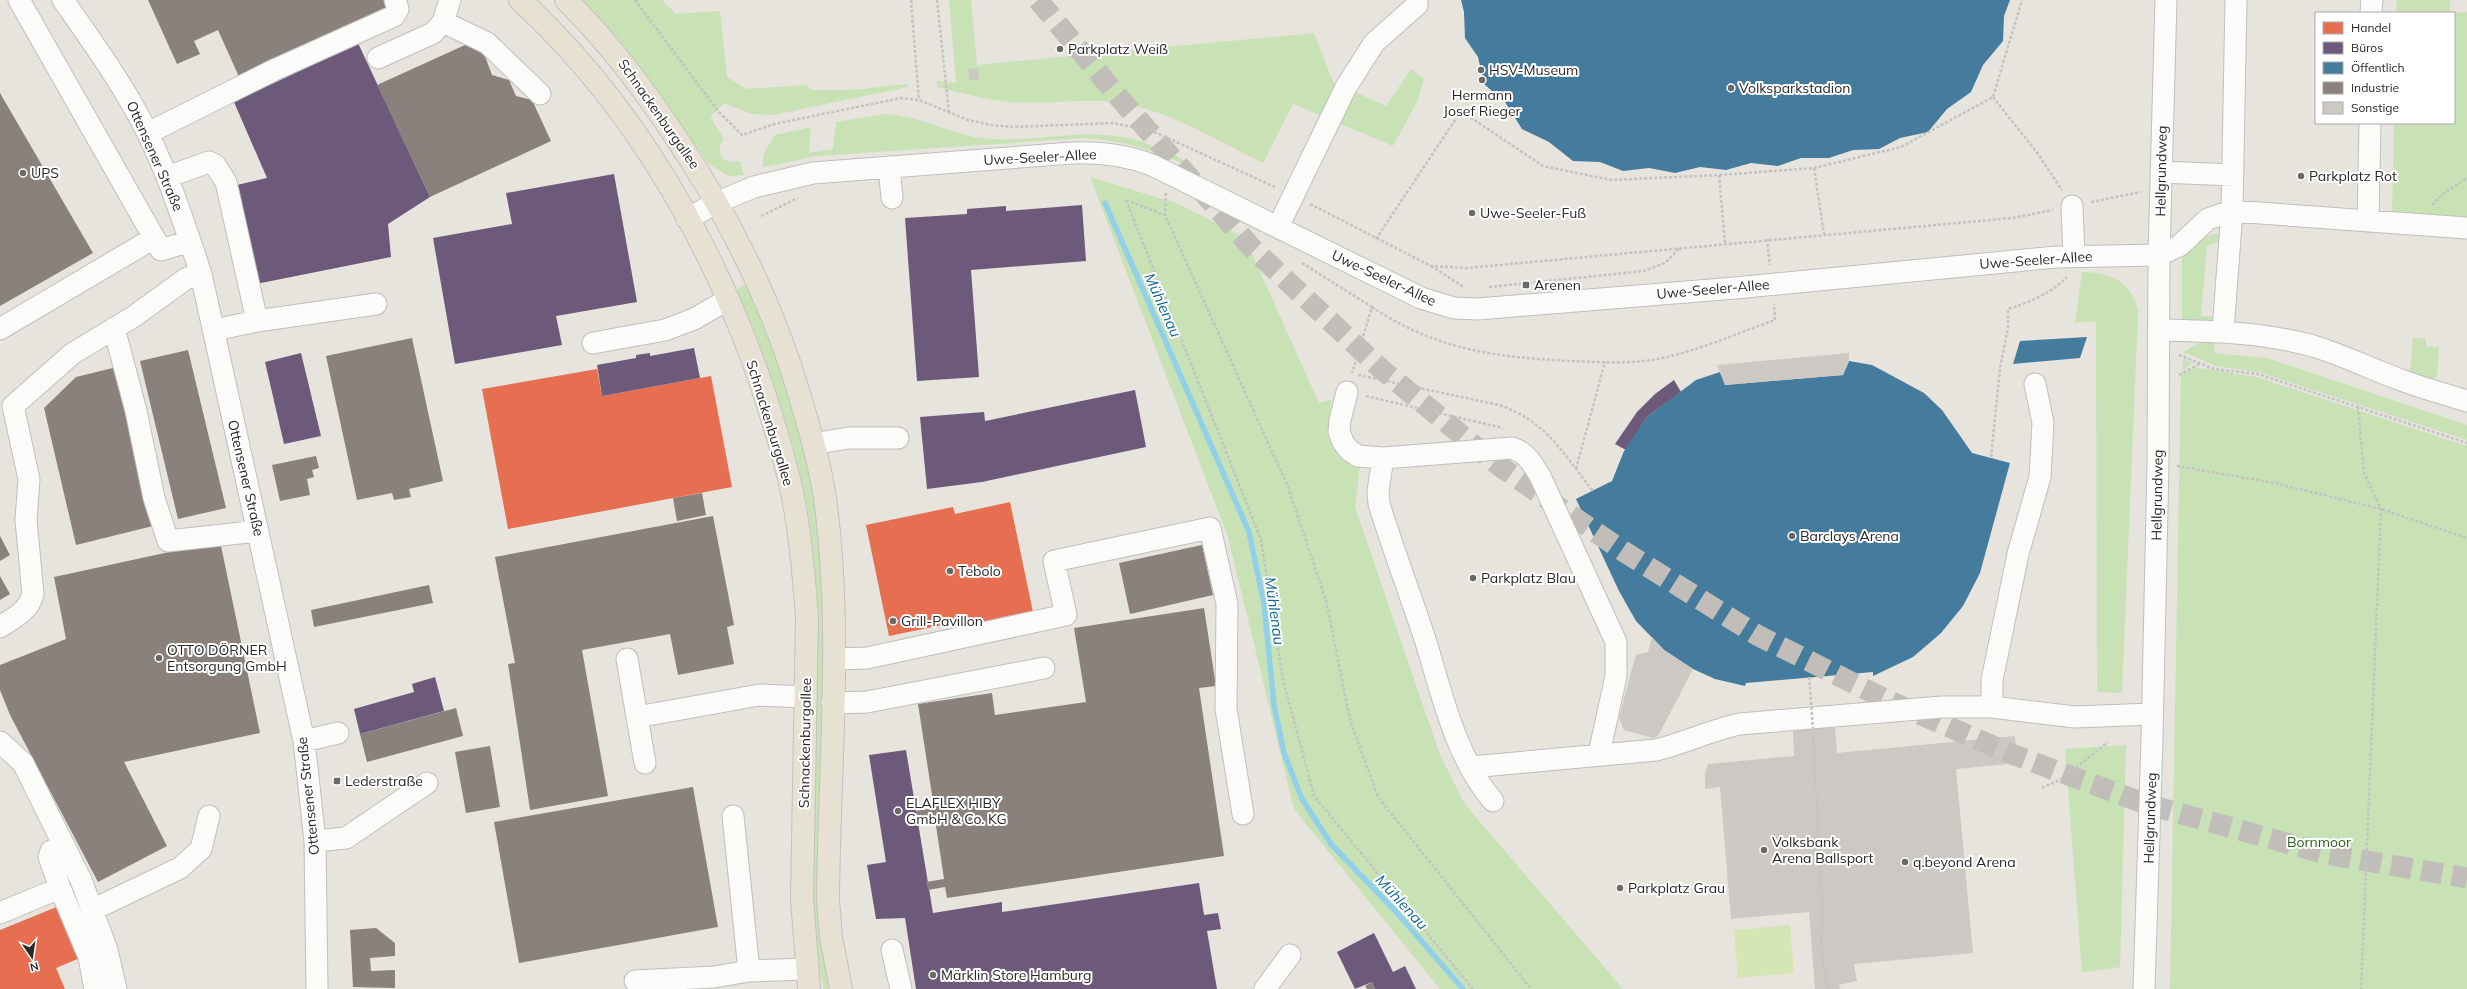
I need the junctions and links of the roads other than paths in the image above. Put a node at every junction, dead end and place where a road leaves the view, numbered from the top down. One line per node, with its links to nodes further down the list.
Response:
1 (19, 0): 30 (street)
2 (63, 0): 17 (street, Ottensener Straße)
3 (450, 0): 12 (street)
4 (520, 0): 26 (main road, Schnackenburgallee)
5 (566, 0): 23 (main road, Schnackenburgallee)
6 (1417, 0): 28 (street)
7 (2166, 0): 19 (street, Hellgrundweg)
8 (2236, 0): 20 (street)
9 (2372, 0): 11 (street)
10 (395, 8): 13 (street); 17 (street)
11 (2372, 12)
12 (443, 22): 13 (street); 15 (street)
13 (408, 44): 14 (street)
14 (378, 58)
15 (540, 94)
16 (2370, 124): 27 (street)
17 (148, 133): 21 (street, Ottensener Straße)
18 (889, 167): 22 (street); 23 (street, Uwe-Seeler-Allee); 28 (street, Uwe-Seeler-Allee)
19 (2161, 172): 20 (street); 32 (street, Hellgrundweg)
20 (2233, 175): 25 (street)
21 (167, 177): 31 (street, Ottensener Straße); 37 (street)
22 (892, 198)
23 (718, 202): 26 (street, Uwe-Seeler-Allee); 49 (main road, Schnackenburgallee)
24 (2072, 206): 33 (street)
25 (2232, 210): 27 (street); 32 (street); 42 (street)
26 (687, 219): 35 (main road, Schnackenburgallee)
27 (2368, 222): 29 (street)
28 (1278, 227): 33 (street, Uwe-Seeler-Allee)
29 (2467, 228)
30 (154, 238): 31 (street); 39 (street)
31 (190, 241): 34 (street, Ottensener Straße)
32 (2159, 255): 33 (street, Uwe-Seeler-Allee); 41 (street, Hellgrundweg)
33 (2072, 265)
34 (201, 274): 38 (street); 40 (street, Ottensener Straße)
35 (727, 300): 43 (street); 56 (main road, Schnackenburgallee)
36 (376, 304): 37 (street)
37 (257, 321): 40 (street)
38 (114, 328): 47 (street); 51 (street)
39 (0, 329)
40 (214, 330): 51 (street, Ottensener Straße)
41 (2159, 330): 42 (street); 59 (street, Hellgrundweg)
42 (2223, 331): 46 (street)
43 (593, 343)
44 (1349, 383): 50 (street)
45 (2035, 384): 58 (street)
46 (2467, 401)
47 (6, 411): 52 (street)
48 (898, 438): 49 (street)
49 (813, 444): 54 (main road, Schnackenburgallee)
50 (1383, 458): 64 (street); 66 (street)
51 (258, 531): 62 (street, Ottensener Straße)
52 (0, 627)
53 (627, 659): 60 (street)
54 (834, 659): 57 (main road, Schnackenburgallee); 69 (street)
55 (1044, 668): 57 (street)
56 (806, 696): 60 (street); 80 (main road, Schnackenburgallee)
57 (832, 703): 85 (main road, Schnackenburgallee)
58 (1992, 707): 59 (street); 64 (street)
59 (2152, 714): 88 (street, Hellgrundweg)
60 (637, 717): 65 (street)
61 (338, 733): 62 (street)
62 (304, 741): 72 (street, Ottensener Straße)
63 (0, 742): 73 (street)
64 (1599, 754): 66 (street)
65 (645, 762)
66 (1471, 767): 68 (street)
67 (427, 783): 72 (street)
68 (1493, 801)
69 (1243, 814)
70 (209, 816): 75 (street)
71 (733, 816): 79 (street)
72 (315, 841): 84 (street, Ottensener Straße)
73 (64, 844): 74 (street); 75 (street)
74 (60, 888): 76 (street); 82 (street)
75 (92, 910): 83 (street)
76 (0, 913)
77 (892, 950): 86 (street)
78 (1290, 955): 87 (street)
79 (749, 971): 80 (street); 81 (street)
80 (807, 979)
81 (635, 981)
82 (95, 989)
83 (116, 989)
84 (316, 989)
85 (840, 989)
86 (901, 989)
87 (1265, 989)
88 (2144, 989)

